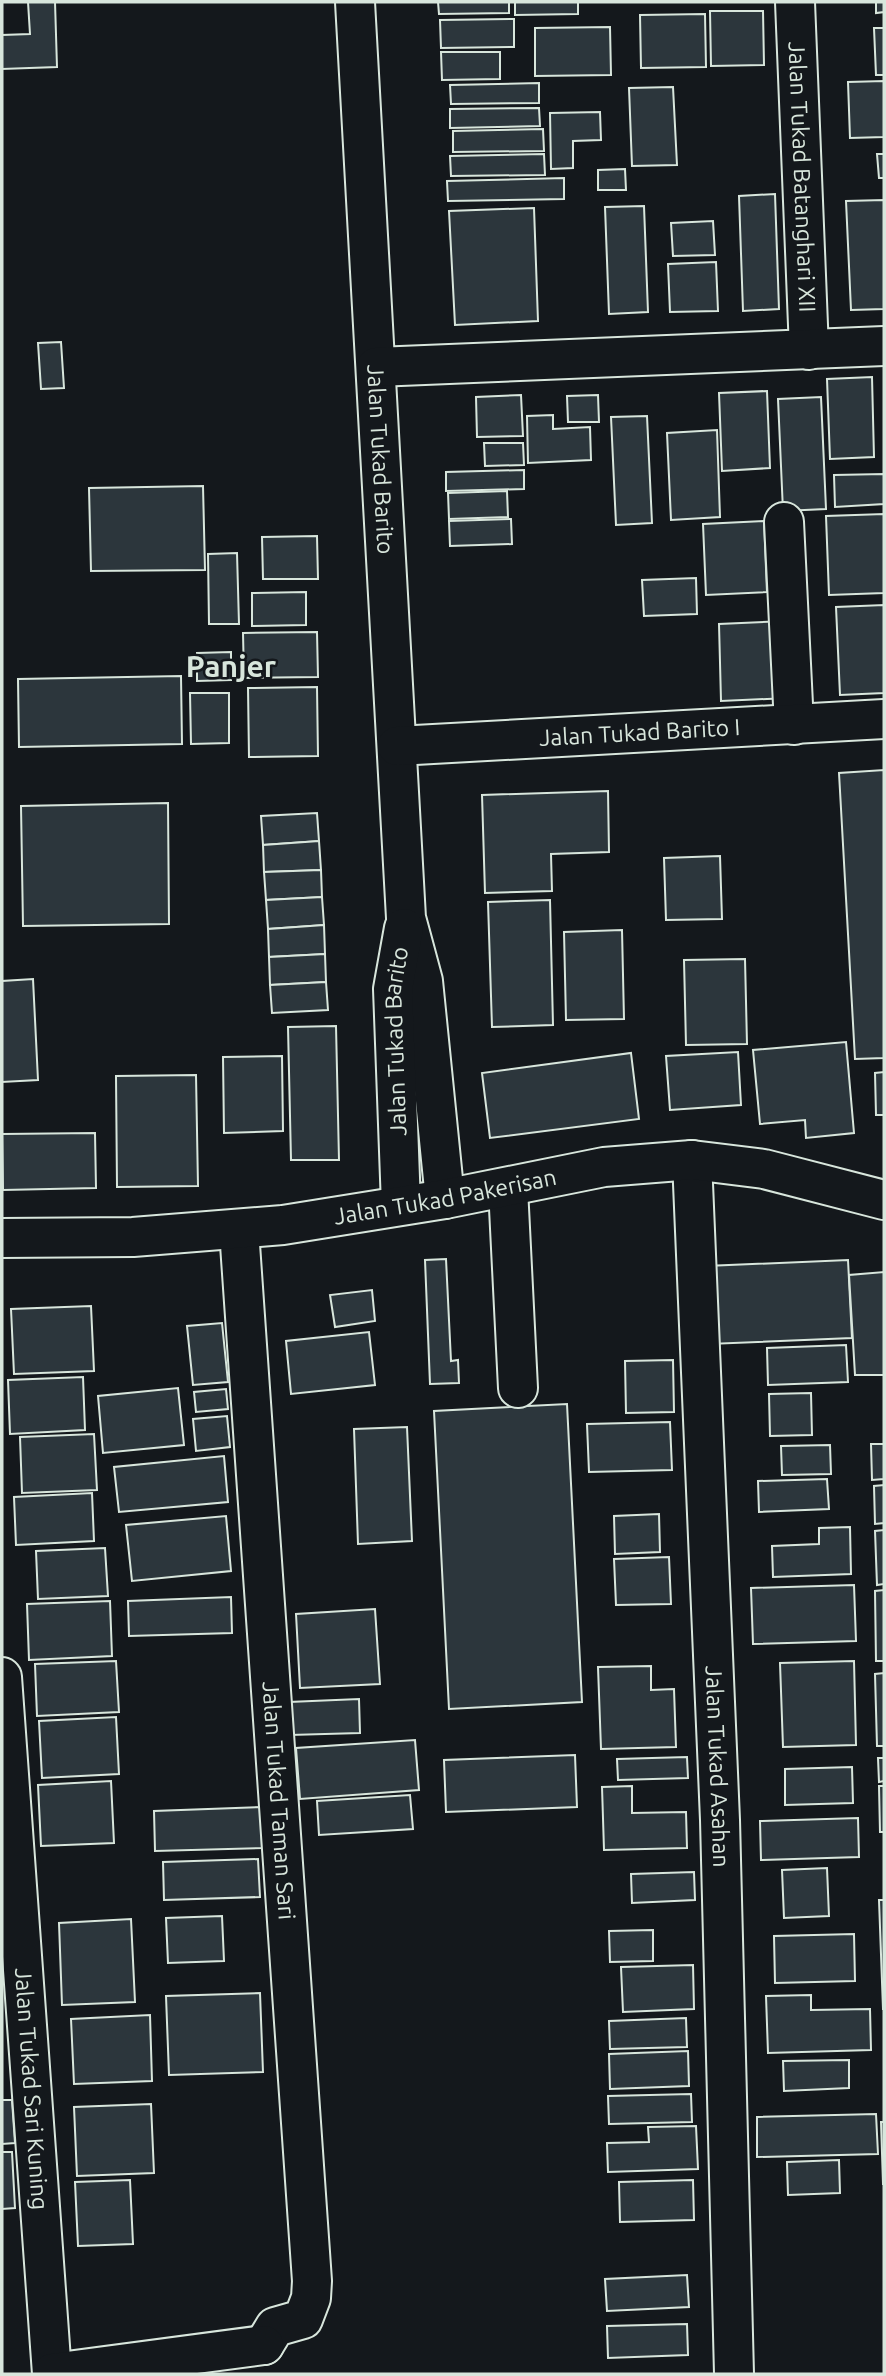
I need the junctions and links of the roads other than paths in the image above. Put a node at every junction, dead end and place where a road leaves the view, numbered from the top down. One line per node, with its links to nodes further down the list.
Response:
1 (355, 2): 5 (street, Jalan Tukad Barito)
2 (795, 2): 4 (street, Jalan Tukad Batanghari XII)
3 (884, 346): 4 (street)
4 (809, 350): 5 (street)
5 (376, 367): 9 (street, Jalan Tukad Barito)
6 (784, 523): 8 (street)
7 (884, 719): 8 (street, Jalan Tukad Barito I)
8 (794, 725): 9 (street, Jalan Tukad Barito I)
9 (397, 746): 10 (street, Jalan Tukad Barito)
10 (406, 918): 13 (street, Jalan Tukad Barito); 15 (street, Jalan Tukad Barito)
11 (692, 1160): 12 (street, Jalan Tukad Pakerisan); 14 (street, Jalan Tukad Pakerisan); 22 (street, Jalan Tukad Asahan)
12 (508, 1188): 13 (street, Jalan Tukad Pakerisan); 18 (street)
13 (445, 1199): 15 (street, Jalan Tukad Pakerisan)
14 (884, 1200)
15 (401, 1205): 16 (street, Jalan Tukad Pakerisan)
16 (239, 1230): 17 (street, Jalan Tukad Pakerisan); 20 (street, Jalan Tukad Taman Sari)
17 (2, 1238)
18 (518, 1388)
19 (2, 1677): 21 (street, Jalan Tukad Sari Kuning)
20 (266, 2359): 21 (street)
21 (52, 2374)
22 (734, 2374)

